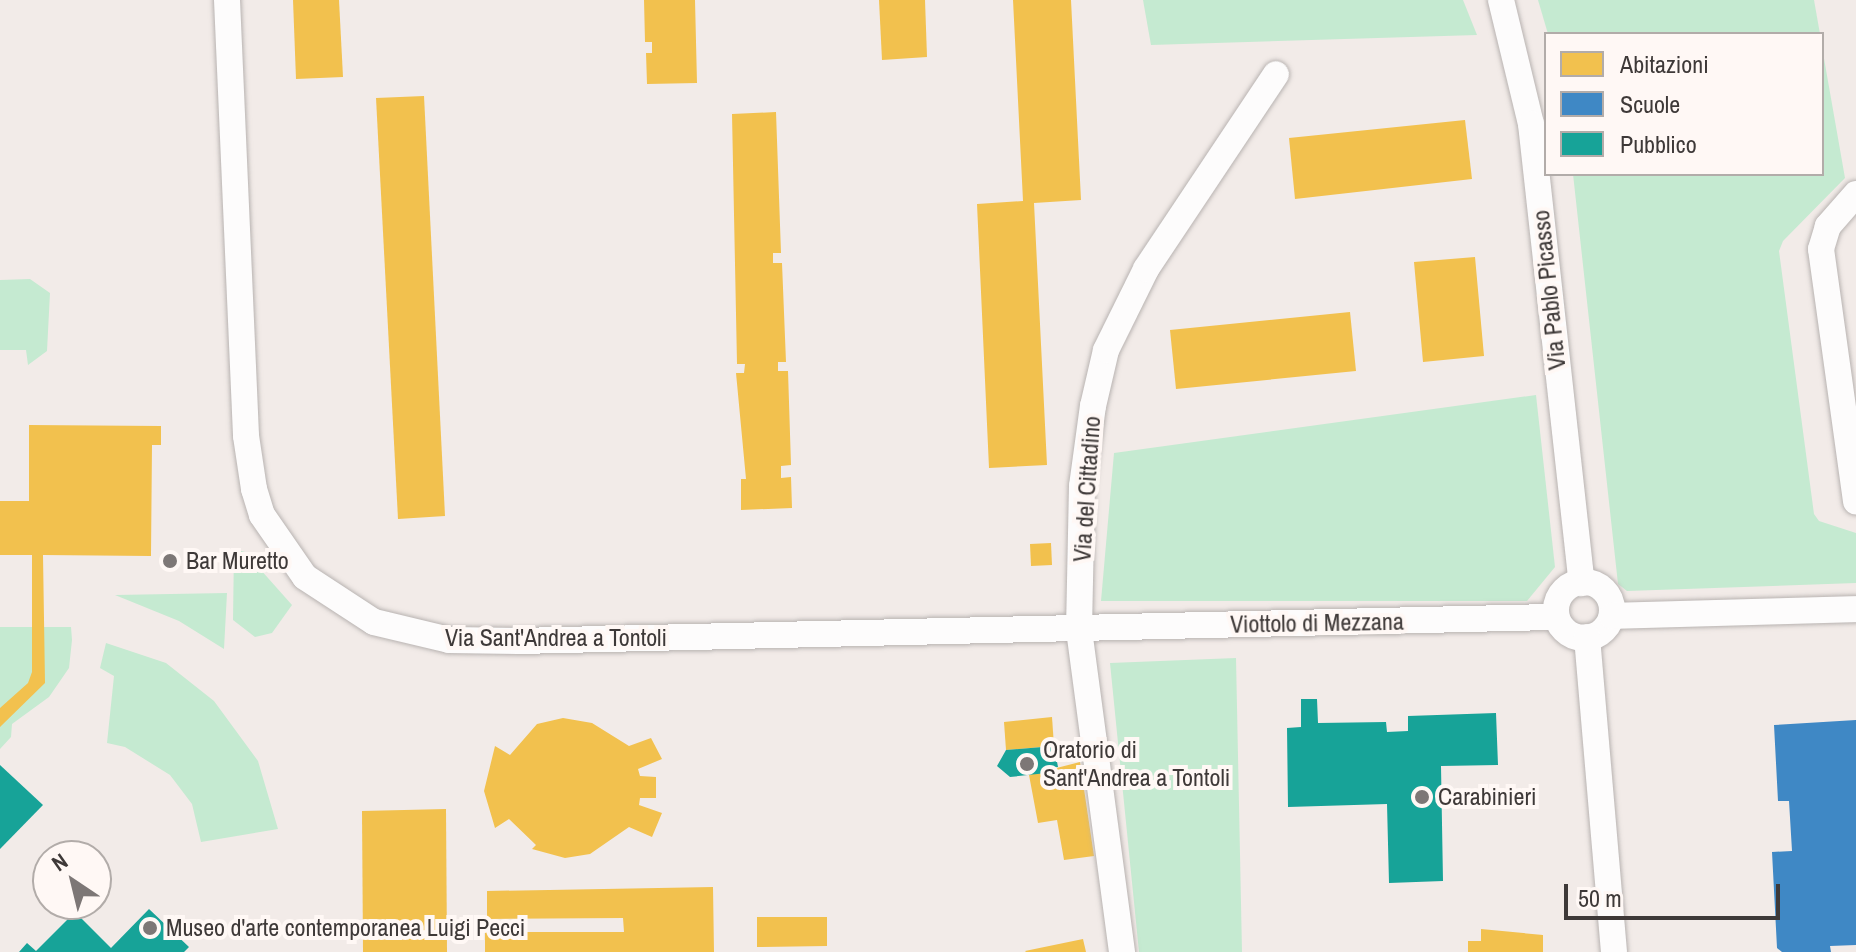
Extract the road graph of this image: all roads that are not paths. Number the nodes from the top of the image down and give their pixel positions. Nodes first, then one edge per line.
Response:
1 (227, 0) edge
2 (1501, 0) edge
3 (1276, 74) dead end
4 (1856, 194) edge
5 (1856, 502) edge
6 (1582, 583) junction
7 (1856, 609) edge
8 (1612, 616) junction
9 (1555, 617) junction
10 (1079, 629) junction
11 (1587, 637) junction
12 (1122, 952) edge
13 (1614, 952) edge

1 - 10 street, Via Sant'Andrea a Tontoli
2 - 6 street, Via Pablo Picasso
3 - 10 street, Via del Cittadino
4 - 5 street
6 - 8 street
6 - 9 street
7 - 8 street
8 - 11 street
9 - 10 street, Viottolo di Mezzana
9 - 11 street
10 - 12 street, Via del Cittadino
11 - 13 street

